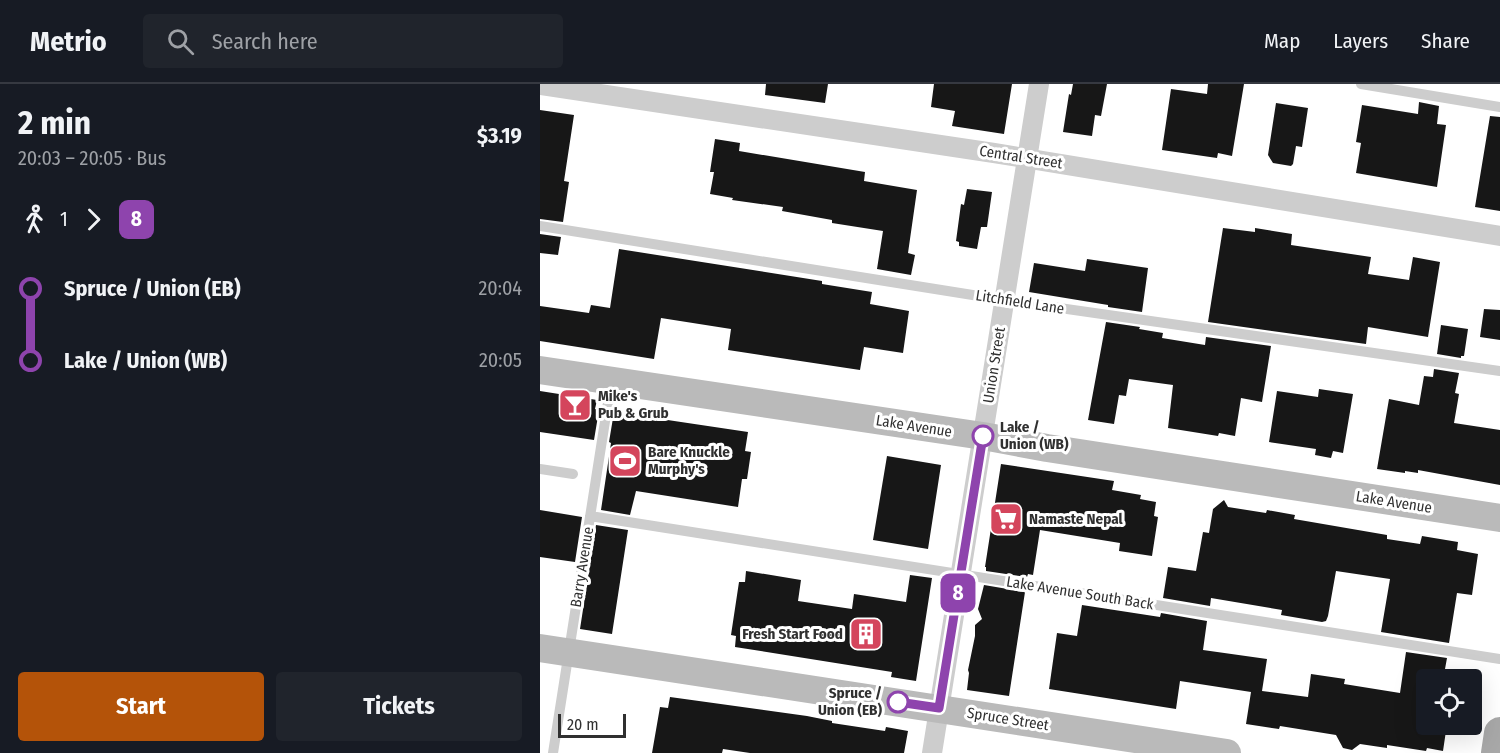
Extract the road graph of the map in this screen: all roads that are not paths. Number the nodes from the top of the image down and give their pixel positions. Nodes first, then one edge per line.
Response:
1 (1039, 84) edge
2 (1360, 84) edge
3 (540, 86) edge
4 (1500, 107) edge
5 (1027, 158) junction
6 (540, 226) edge
7 (1500, 236) edge
8 (1004, 300) junction
9 (540, 370) edge
10 (1500, 371) edge
11 (611, 381) junction
12 (983, 436) junction
13 (540, 470) edge
14 (573, 474) dead end
15 (590, 516) junction
16 (1500, 518) edge
17 (961, 575) junction
18 (540, 648) edge
19 (569, 652) junction
20 (1500, 659) edge
21 (939, 708) junction
22 (1500, 733) edge
23 (553, 753) edge
24 (932, 753) edge
25 (1227, 753) edge
26 (1497, 753) edge

1 - 5 street, Union Street
2 - 4 lane
3 - 5 street, Central Street
5 - 7 street, Central Street
5 - 8 street, Union Street
6 - 8 lane, Litchfield Lane
8 - 10 lane, Litchfield Lane
8 - 12 street, Union Street
9 - 11 street, Lake Avenue
11 - 12 street, Lake Avenue
11 - 15 lane, Barry Avenue
12 - 16 street, Lake Avenue
12 - 17 street, Union Street
13 - 14 lane
15 - 17 lane, Lake Avenue South Back
15 - 19 lane, Barry Avenue
17 - 20 lane, Lake Avenue South Back
17 - 21 street, Union Street
18 - 19 street, Spruce Street
19 - 21 street, Spruce Street
19 - 23 lane, Barry Avenue
21 - 24 street, Union Street
21 - 25 street, Spruce Street
22 - 26 main road

